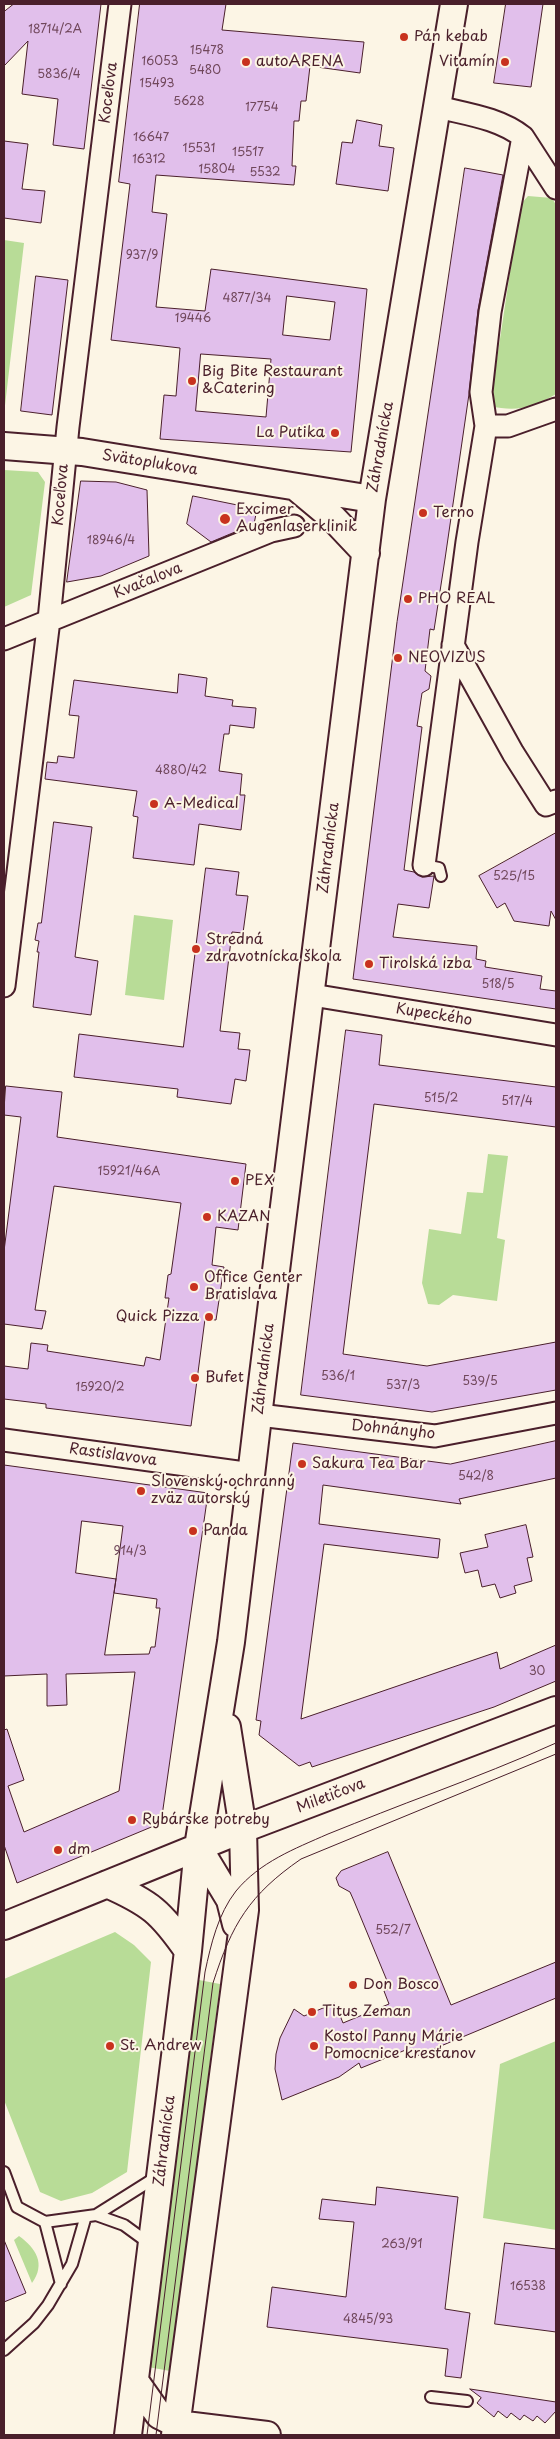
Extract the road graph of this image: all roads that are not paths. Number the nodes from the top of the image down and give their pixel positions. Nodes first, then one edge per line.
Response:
1 (120, 4) edge
2 (454, 4) edge
3 (438, 107) junction
4 (522, 137) junction
5 (556, 188) edge
6 (556, 410) edge
7 (486, 426) junction
8 (4, 446) edge
9 (65, 450) junction
10 (296, 488) junction
11 (372, 499) junction
12 (294, 526) dead end
13 (366, 553) junction
14 (49, 620) junction
15 (4, 639) edge
16 (453, 645) junction
17 (556, 801) edge
18 (432, 871) dead end
19 (4, 986) edge
20 (312, 995) junction
21 (556, 1035) edge
22 (556, 1413) edge
23 (259, 1414) junction
24 (4, 1440) edge
25 (252, 1474) junction
26 (224, 1696) junction
27 (556, 1710) edge
28 (242, 1829) junction
29 (198, 1847) junction
30 (108, 1884) junction
31 (4, 1924) edge
32 (239, 1942) junction
33 (188, 1951) junction
34 (4, 2172) edge
35 (161, 2174) junction
36 (96, 2215) junction
37 (85, 2218) junction
38 (45, 2222) junction
39 (152, 2246) junction
40 (60, 2284) junction
41 (4, 2350) edge
42 (135, 2381) junction
43 (431, 2397) dead end
44 (467, 2402) dead end
45 (170, 2431) edge
46 (128, 2435) edge
47 (267, 2435) edge

1 - 9 street, Koceľova
2 - 3 street, Záhradnícka
3 - 4 street
3 - 11 street, Záhradnícka
4 - 5 street
4 - 7 street
6 - 7 street
7 - 16 street
8 - 9 street, Svätoplukova
9 - 10 street, Svätoplukova
9 - 14 street, Koceľova
10 - 11 street, Svätoplukova
10 - 13 street, Svätoplukova
11 - 13 street, Záhradnícka
12 - 14 street, Kvačalova
13 - 20 street, Záhradnícka
14 - 15 street, Kvačalova
14 - 19 street, Koceľova
16 - 17 street
16 - 18 street
20 - 21 street, Kupeckého
20 - 23 street, Záhradnícka
22 - 23 street, Dohnányho
23 - 25 street, Záhradnícka
24 - 25 street, Rastislavova
25 - 26 street, Záhradnícka
26 - 28 street, Záhradnícka
26 - 29 street, Záhradnícka
27 - 28 street, Miletičova
28 - 29 street, Miletičova
28 - 32 street, Záhradnícka
29 - 30 street, Miletičova
29 - 32 street, Záhradnícka
29 - 33 street, Záhradnícka
30 - 31 street, Miletičova
30 - 33 street
32 - 45 street, Záhradnícka
33 - 35 street, Záhradnícka
34 - 38 lane
35 - 36 lane
35 - 39 street, Záhradnícka
36 - 37 lane
36 - 39 lane
37 - 38 lane
37 - 40 lane
38 - 40 lane
39 - 42 street, Záhradnícka
40 - 41 lane
42 - 45 street
42 - 46 street, Záhradnícka
43 - 44 lane
45 - 47 street

